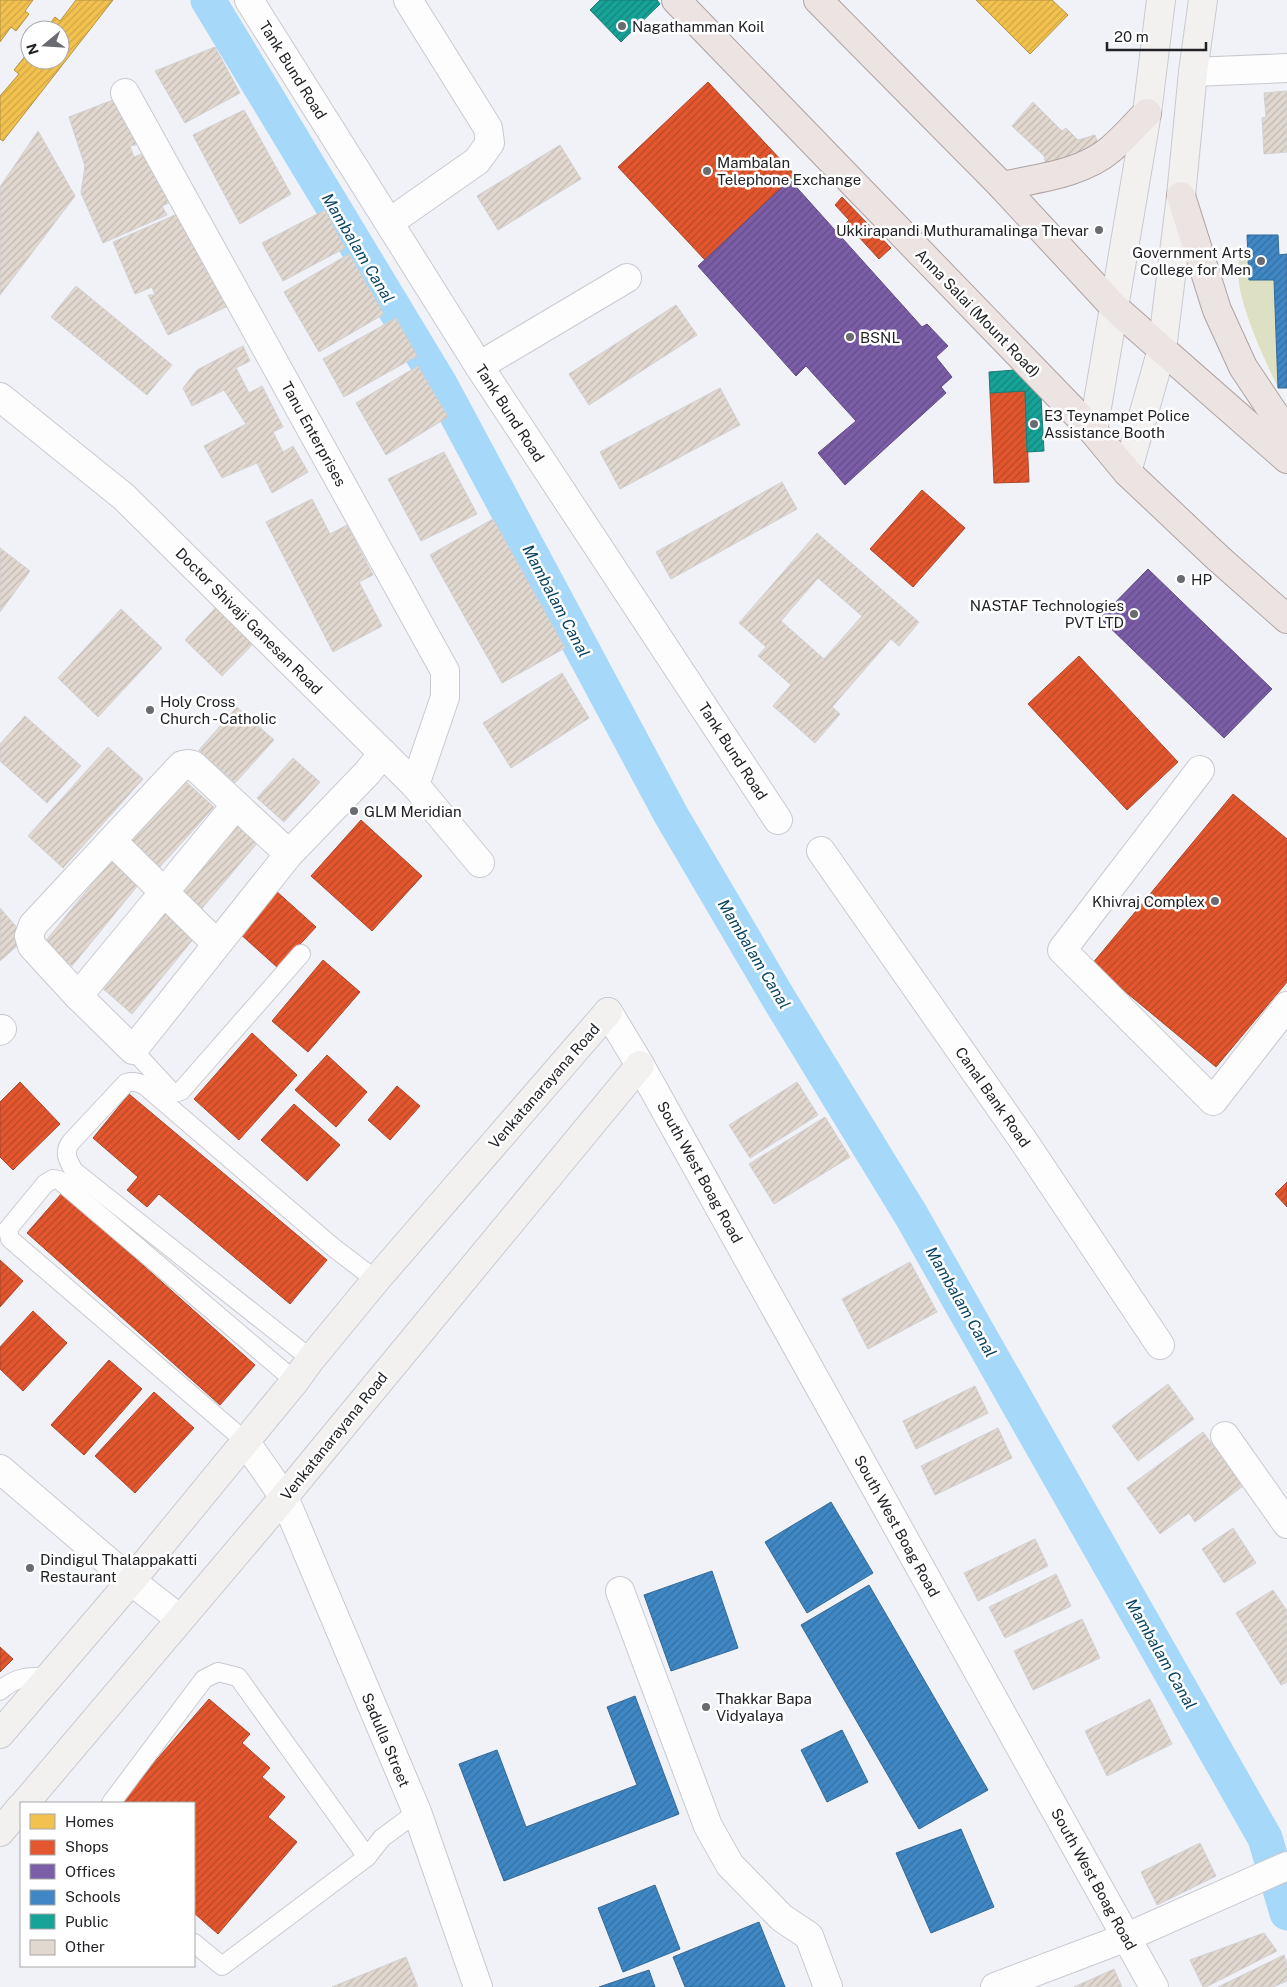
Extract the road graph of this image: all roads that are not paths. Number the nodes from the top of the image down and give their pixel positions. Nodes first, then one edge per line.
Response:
1 (249, 0) edge
2 (408, 0) edge
3 (676, 0) edge
4 (818, 0) edge
5 (1161, 0) edge
6 (1203, 0) edge
7 (1287, 68) edge
8 (1193, 72) junction
9 (125, 93) dead end
10 (1147, 113) junction
11 (1002, 186) junction
12 (1181, 196) junction
13 (390, 222) junction
14 (627, 278) dead end
15 (1115, 308) junction
16 (1162, 349) junction
17 (479, 366) junction
18 (0, 397) edge
19 (1093, 432) junction
20 (1287, 433) edge
21 (1287, 459) edge
22 (1127, 472) junction
23 (1287, 619) edge
24 (383, 753) junction
25 (1200, 770) dead end
26 (415, 785) junction
27 (236, 805) junction
28 (778, 820) dead end
29 (112, 841) junction
30 (821, 851) dead end
31 (289, 854) junction
32 (480, 863) dead end
33 (164, 892) junction
34 (217, 944) junction
35 (301, 954) dead end
36 (78, 996) junction
37 (1287, 1006) edge
38 (608, 1012) joint
39 (133, 1050) junction
40 (640, 1065) junction
41 (376, 1280) junction
42 (1160, 1345) dead end
43 (311, 1360) junction
44 (295, 1381) junction
45 (1225, 1436) dead end
46 (245, 1440) junction
47 (0, 1469) edge
48 (284, 1497) junction
49 (1287, 1524) edge
50 (131, 1581) junction
51 (620, 1591) dead end
52 (180, 1619) junction
53 (49, 1677) junction
54 (0, 1691) edge
55 (0, 1734) edge
56 (29, 1802) edge
57 (112, 1802) edge
58 (20, 1811) edge
59 (417, 1812) junction
60 (0, 1832) edge
61 (367, 1857) junction
62 (1287, 1866) edge
63 (1127, 1937) junction
64 (195, 1944) edge
65 (478, 1987) edge
66 (828, 1987) edge
67 (995, 1987) edge
68 (1154, 1987) edge

1 - 13 street, Tank Bund Road
2 - 13 street
3 - 19 main road, Anna Salai (Mount Road)
4 - 11 main road
5 - 10 main road
6 - 8 main road
7 - 8 street
8 - 12 main road
9 - 26 street, Tanu Enterprises
10 - 11 main road
10 - 15 main road
11 - 15 main road
12 - 16 main road
12 - 20 main road
13 - 17 street, Tank Bund Road
14 - 17 street
15 - 16 main road
15 - 19 main road
16 - 21 main road
16 - 22 main road
17 - 28 street, Tank Bund Road
18 - 24 street, Doctor Shivaji Ganesan Road
19 - 22 main road, Anna Salai (Mount Road)
22 - 23 main road, Anna Salai (Mount Road)
24 - 26 street, Doctor Shivaji Ganesan Road
24 - 31 street
25 - 37 street
26 - 32 street, Doctor Shivaji Ganesan Road
27 - 29 street
27 - 31 street
27 - 33 street
29 - 33 street
29 - 36 street
30 - 42 street, Canal Bank Road
31 - 34 street
33 - 34 street
33 - 36 street
34 - 39 street
35 - 39 lane
36 - 39 street
38 - 40 street, South West Boag Road
38 - 41 main road, Venkatanarayana Road
40 - 48 main road, Venkatanarayana Road
40 - 63 street, South West Boag Road
41 - 43 main road, Venkatanarayana Road
41 - 43 lane
43 - 44 main road, Venkatanarayana Road
44 - 46 main road, Venkatanarayana Road
44 - 46 lane
45 - 49 street
46 - 48 street, Sadulla Street
46 - 50 main road, Venkatanarayana Road
47 - 50 street
48 - 52 main road, Venkatanarayana Road
48 - 59 street, Sadulla Street
50 - 52 street
50 - 53 main road, Venkatanarayana Road
51 - 66 street
52 - 56 main road, Venkatanarayana Road
53 - 54 lane
53 - 55 main road, Venkatanarayana Road
57 - 61 lane
58 - 60 main road, Venkatanarayana Road
59 - 61 lane
59 - 65 street, Sadulla Street
61 - 64 lane
62 - 63 street
63 - 67 street
63 - 68 street, South West Boag Road

